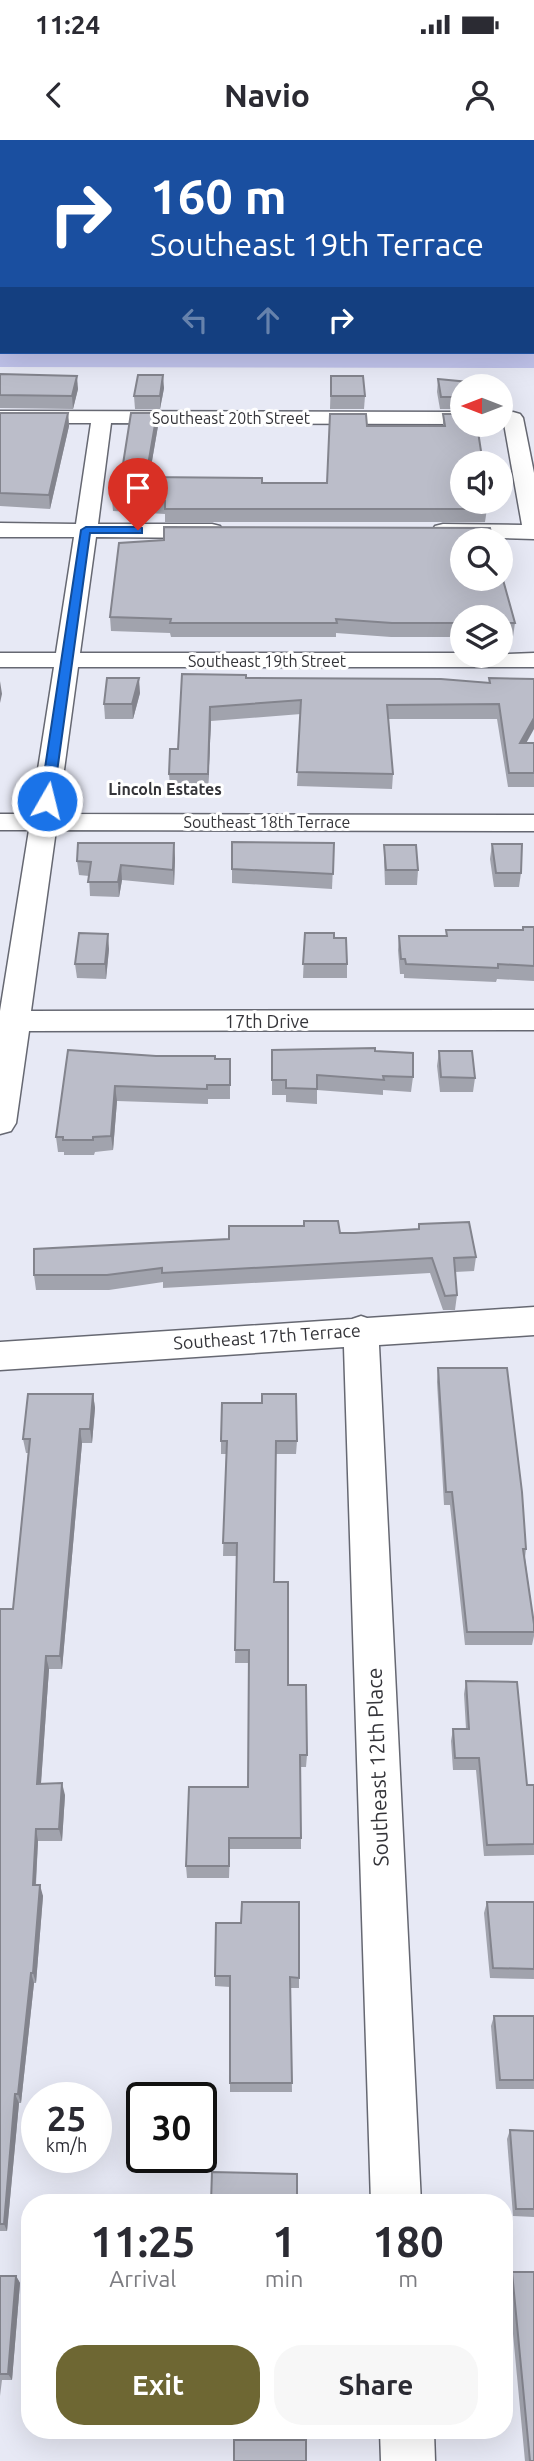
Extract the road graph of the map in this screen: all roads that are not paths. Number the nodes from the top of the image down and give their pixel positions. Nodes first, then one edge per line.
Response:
1 (0, 417) edge
2 (102, 418) junction
3 (450, 418) edge
4 (516, 418) edge
5 (0, 530) edge
6 (86, 530) junction
7 (534, 530) edge
8 (235, 531) edge
9 (425, 531) edge
10 (0, 660) edge
11 (67, 660) junction
12 (534, 660) edge
13 (0, 822) edge
14 (43, 822) junction
15 (534, 823) edge
16 (534, 1020) edge
17 (7, 1021) edge
18 (0, 1123) edge
19 (534, 1321) edge
20 (361, 1331) junction
21 (0, 1356) edge
22 (397, 2194) edge
23 (407, 2439) edge
24 (408, 2461) edge

1 - 2 street, Southeast 20th Street
2 - 3 street, Southeast 20th Street
2 - 6 street
4 - 7 street
5 - 6 street
6 - 8 street
6 - 11 street
7 - 9 street
10 - 11 street, Southeast 19th Street
11 - 12 street, Southeast 19th Street
11 - 14 street
13 - 14 street, Southeast 18th Terrace
14 - 15 street, Southeast 18th Terrace
14 - 17 street
16 - 17 street, 17th Drive
17 - 18 street
19 - 20 street, Southeast 17th Terrace
20 - 21 street, Southeast 17th Terrace
20 - 22 street, Southeast 12th Place
23 - 24 street

